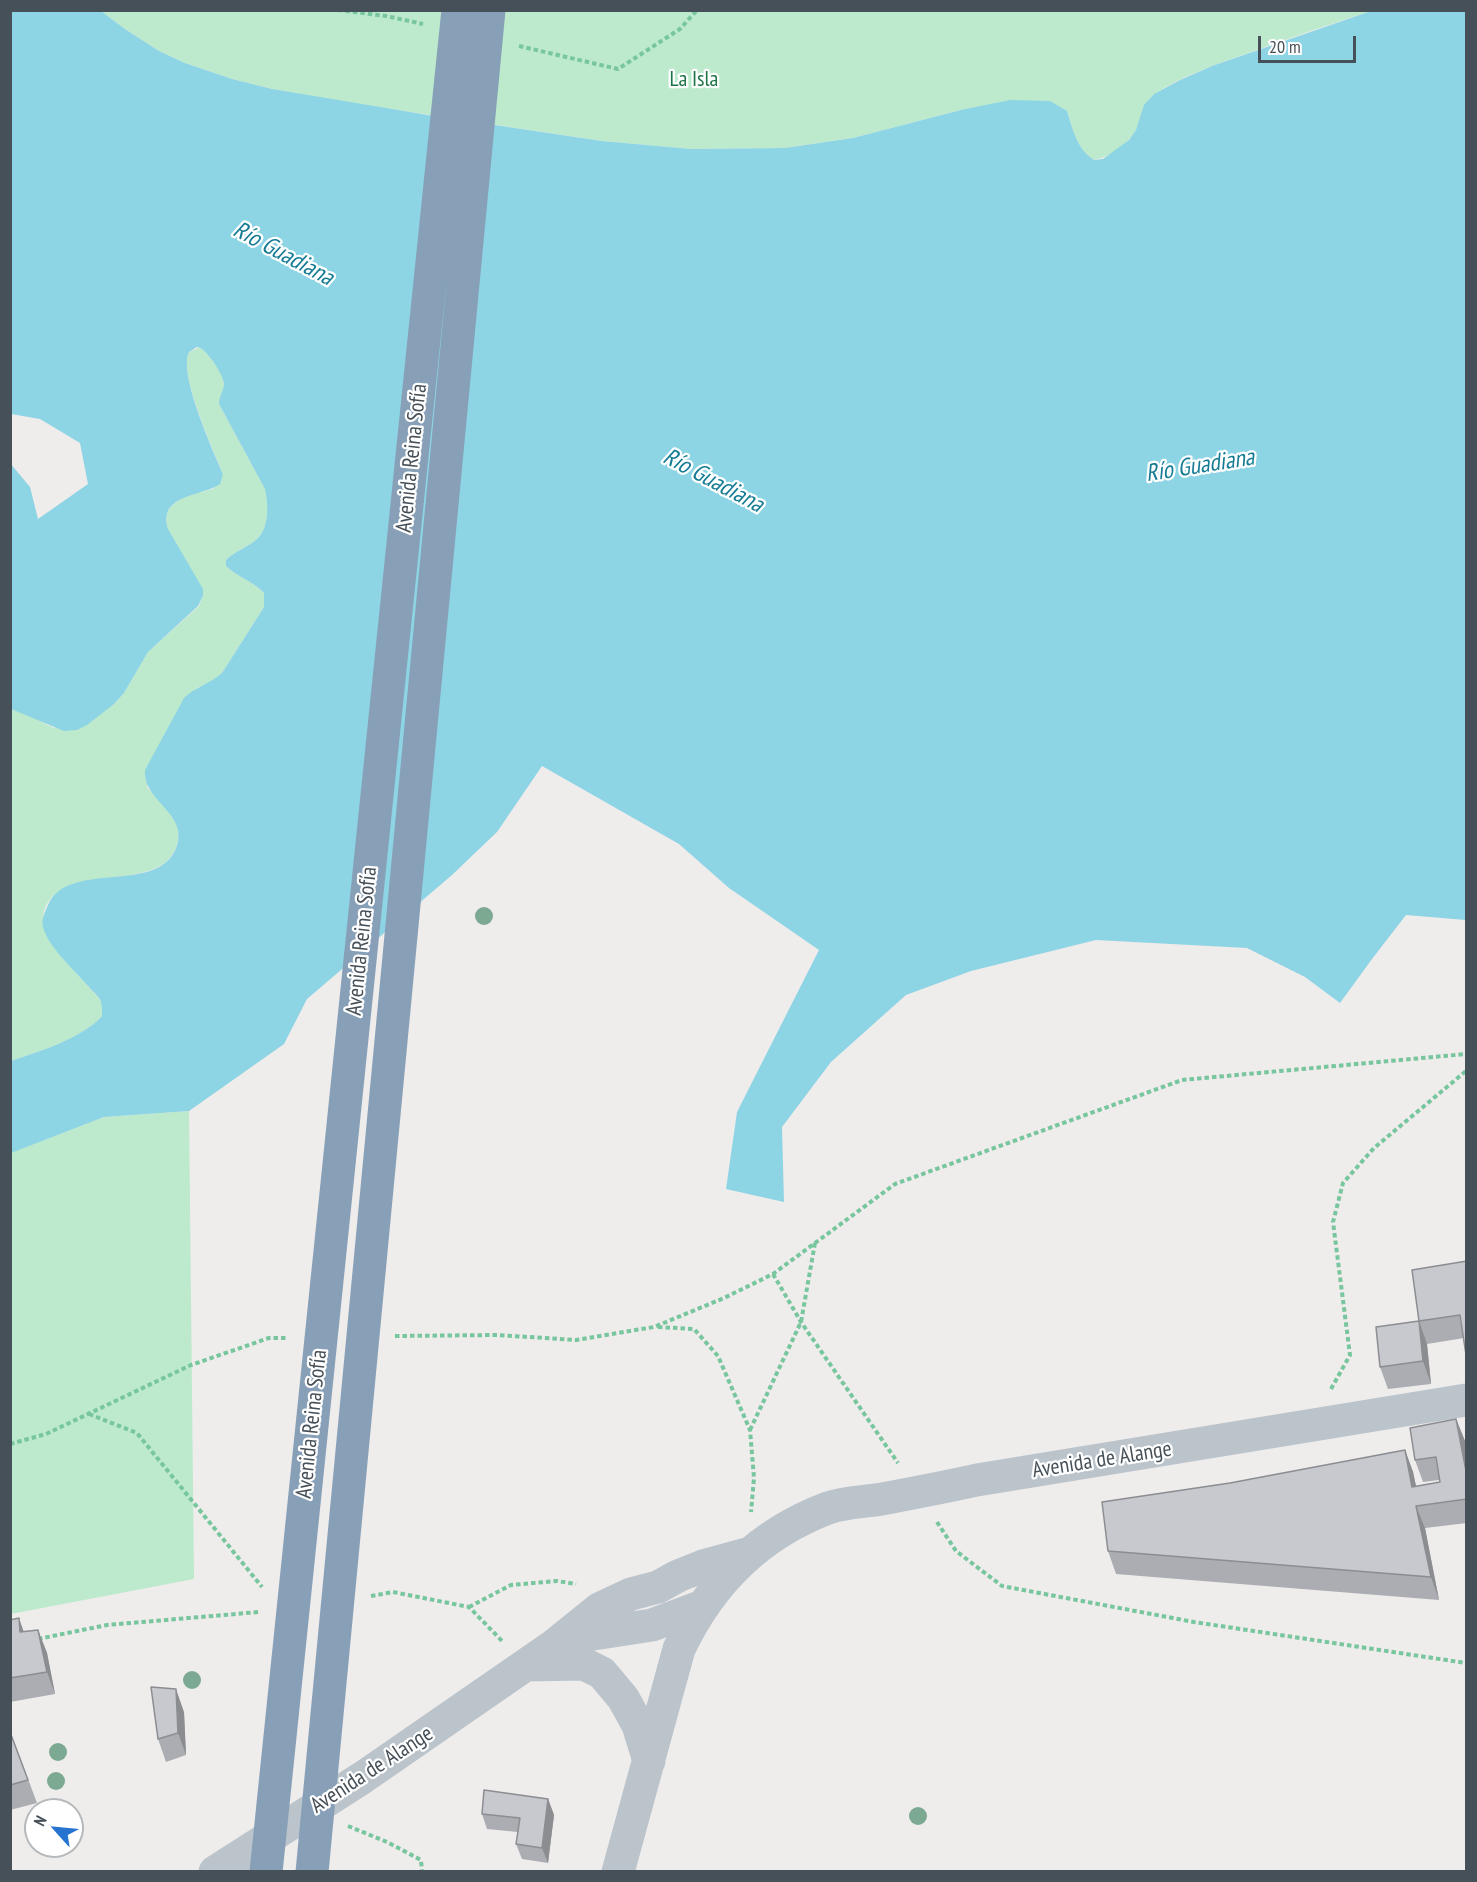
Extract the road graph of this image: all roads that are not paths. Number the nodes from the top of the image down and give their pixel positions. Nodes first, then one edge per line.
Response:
1 (489, 10) edge
2 (445, 18) edge
3 (1467, 1400) edge
4 (748, 1553) junction
5 (631, 1594) junction
6 (690, 1618) junction
7 (553, 1646) junction
8 (526, 1665) junction
9 (649, 1761) junction
10 (215, 1872) edge
11 (266, 1872) edge
12 (312, 1872) edge
13 (618, 1872) edge

1 - 12 highway, Avenida Reina Sofía
2 - 11 highway, Avenida Reina Sofía
3 - 4 street, Avenida de Alange
4 - 5 street, Avenida de Alange
4 - 6 street, Avenida de Alange
5 - 6 street
5 - 7 street, Avenida de Alange
6 - 7 street, Avenida de Alange
6 - 9 street
7 - 8 street, Avenida de Alange
8 - 9 street
8 - 10 street, Avenida de Alange
9 - 13 street

